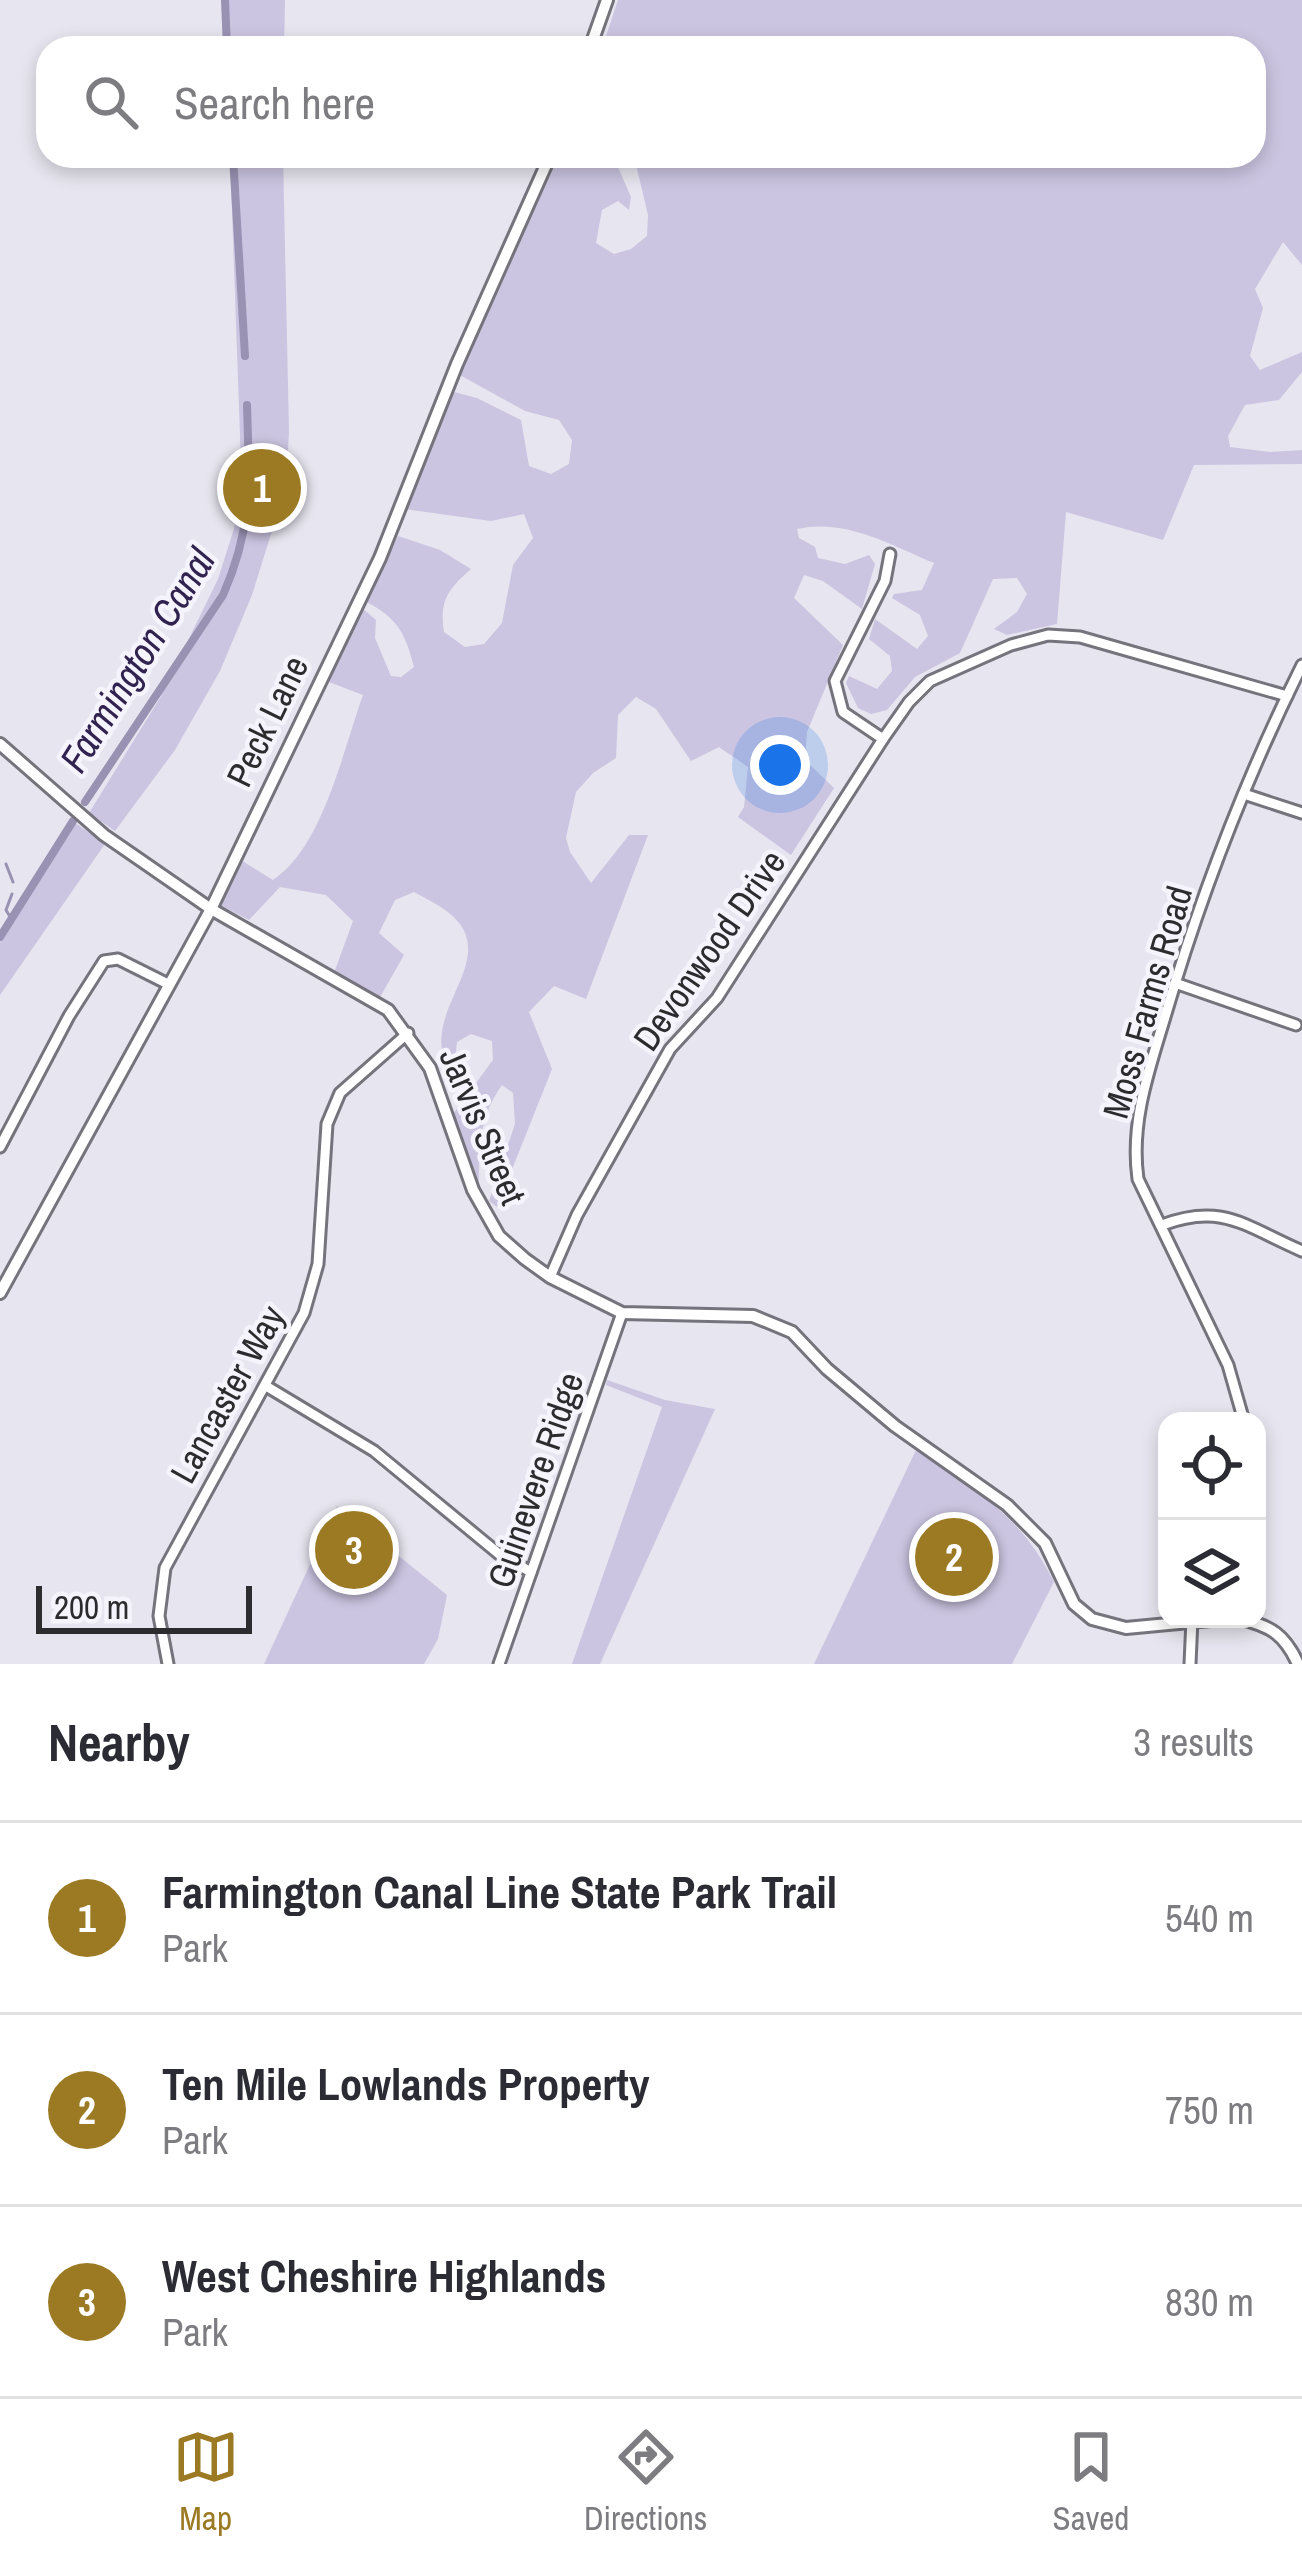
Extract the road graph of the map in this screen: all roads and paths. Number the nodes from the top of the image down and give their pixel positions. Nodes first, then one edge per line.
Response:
1 (607, 0) edge
2 (594, 36) edge
3 (545, 168) edge
4 (890, 554) dead end
5 (1302, 665) edge
6 (1287, 696) junction
7 (883, 739) junction
8 (0, 744) edge
9 (1244, 794) junction
10 (1302, 813) edge
11 (211, 909) junction
12 (1175, 983) junction
13 (168, 985) junction
14 (1296, 1025) dead end
15 (408, 1033) junction
16 (0, 1147) edge
17 (1162, 1225) junction
18 (1302, 1252) edge
19 (550, 1277) junction
20 (0, 1293) edge
21 (622, 1313) junction
22 (266, 1385) junction
23 (1241, 1412) edge
24 (531, 1572) junction
25 (1158, 1625) edge
26 (1266, 1625) edge
27 (1192, 1628) edge
28 (168, 1664) edge
29 (499, 1664) edge
30 (1190, 1664) edge
31 (1298, 1664) edge

1 - 2 street
3 - 11 street, Peck Lane
4 - 7 street
5 - 6 street, Moss Farms Road
6 - 7 street, Devonwood Drive
6 - 9 street, Moss Farms Road
7 - 19 street, Devonwood Drive
8 - 11 street, Jarvis Street
9 - 10 street
9 - 12 street, Moss Farms Road
11 - 13 street, Peck Lane
11 - 15 street, Jarvis Street
12 - 14 street
12 - 17 street, Moss Farms Road
13 - 16 street
13 - 20 street, Peck Lane
15 - 19 street, Jarvis Street
15 - 22 street, Lancaster Way
17 - 18 street
17 - 23 street, Moss Farms Road
19 - 21 street, Jarvis Street
21 - 24 street, Guinevere Ridge
21 - 25 street, Jarvis Street
22 - 24 street
22 - 28 street, Lancaster Way
24 - 29 street, Guinevere Ridge
26 - 31 street
27 - 30 street

